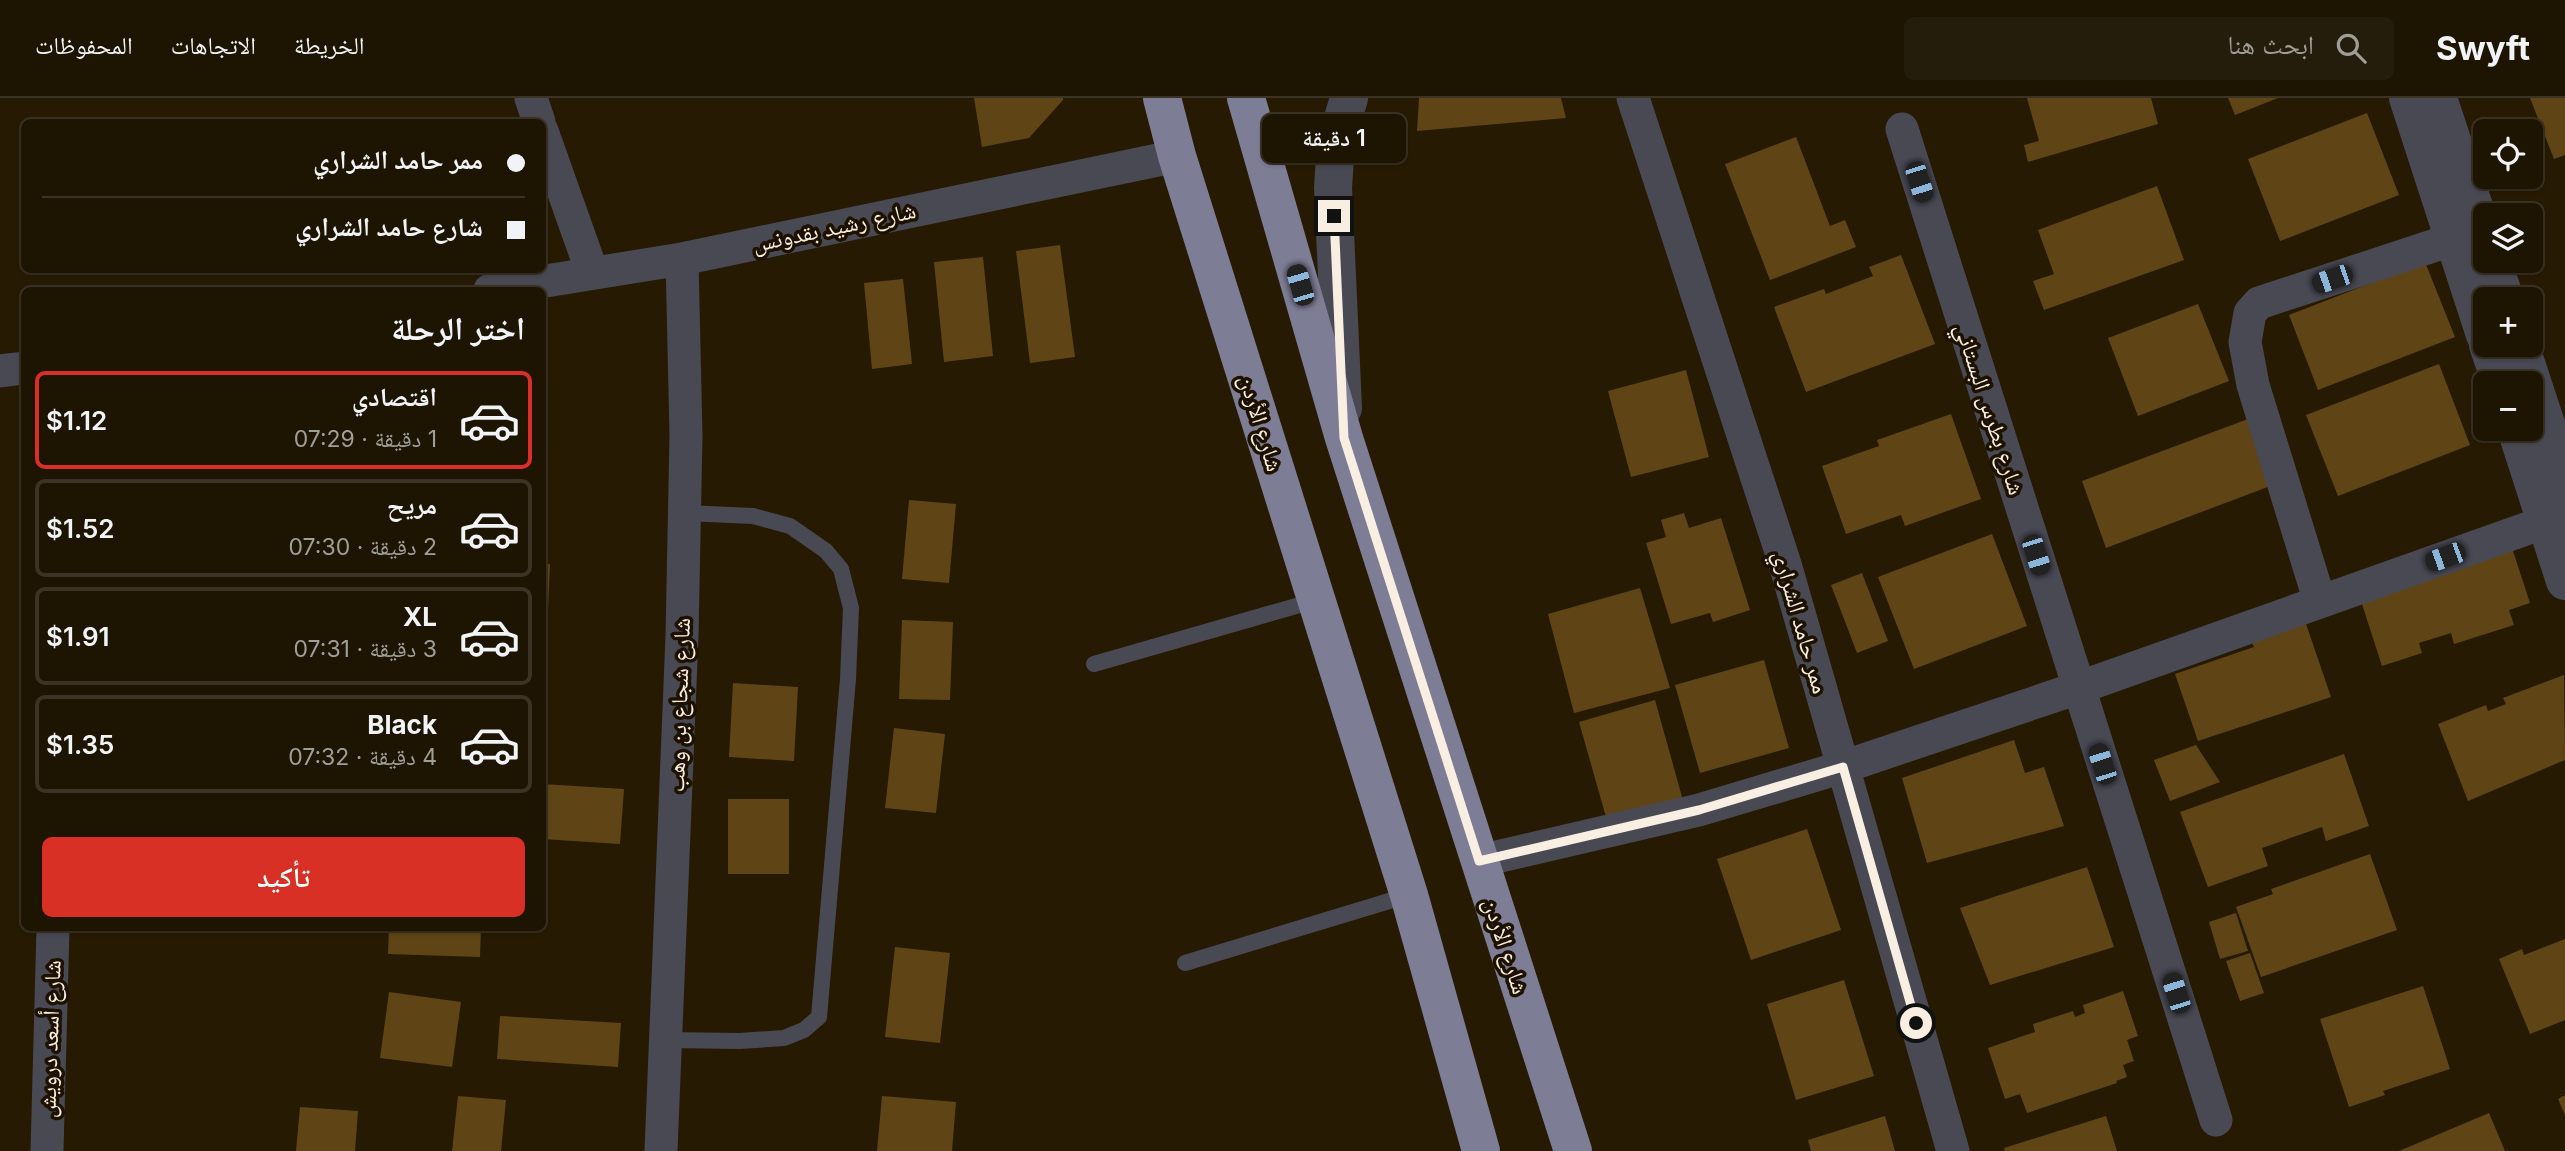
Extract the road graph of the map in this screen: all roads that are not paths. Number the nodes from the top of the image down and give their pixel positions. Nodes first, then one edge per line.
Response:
1 (531, 98) edge
2 (1162, 98) edge
3 (1246, 98) edge
4 (1349, 98) edge
5 (1633, 98) edge
6 (2408, 98) edge
7 (2438, 98) edge
8 (539, 119) edge
9 (1902, 129) dead end
10 (546, 142) edge
11 (1177, 156) junction
12 (2473, 225) edge
13 (2473, 233) edge
14 (2473, 244) edge
15 (682, 259) junction
16 (593, 272) junction
17 (507, 287) edge
18 (2523, 357) edge
19 (21, 368) edge
20 (0, 371) edge
21 (1344, 438) junction
22 (2521, 441) edge
23 (2565, 482) edge
24 (685, 513) junction
25 (2555, 518) edge
26 (2565, 581) edge
27 (1317, 600) junction
28 (2320, 602) junction
29 (1094, 664) dead end
30 (2078, 688) junction
31 (1843, 767) junction
32 (1479, 861) junction
33 (1409, 895) junction
34 (53, 931) edge
35 (1185, 963) dead end
36 (665, 1040) junction
37 (2216, 1120) dead end
38 (47, 1151) edge
39 (662, 1151) edge
40 (1481, 1151) edge
41 (1573, 1151) edge
42 (1953, 1151) edge

1 - 8 street
2 - 11 highway, شارع الأردن
3 - 21 highway, شارع الأردن
4 - 21 street
5 - 31 street, ممر حامد الشراري
6 - 13 street
7 - 12 street
9 - 30 street, شارع بطرس البستاني
10 - 16 street
11 - 15 street, شارع رشيد بقدونس
11 - 27 highway, شارع الأردن
14 - 28 street
15 - 16 street, شارع رشيد بقدونس
15 - 24 street, شارع شجاع بن وهب
16 - 17 street, شارع رشيد بقدونس
18 - 23 street
19 - 20 street
21 - 32 highway, شارع الأردن
22 - 25 street
24 - 36 street, شارع شجاع بن وهب
24 - 36 lane
25 - 26 street
25 - 28 street
27 - 29 lane
27 - 33 highway, شارع الأردن
28 - 30 street
30 - 31 street
30 - 37 street, شارع بطرس البستاني
31 - 32 street
31 - 42 street, ممر حامد الشراري
32 - 41 highway, شارع الأردن
33 - 35 lane
33 - 40 highway, شارع الأردن
34 - 38 street, شارع أسعد درويش
36 - 39 street, شارع شجاع بن وهب

